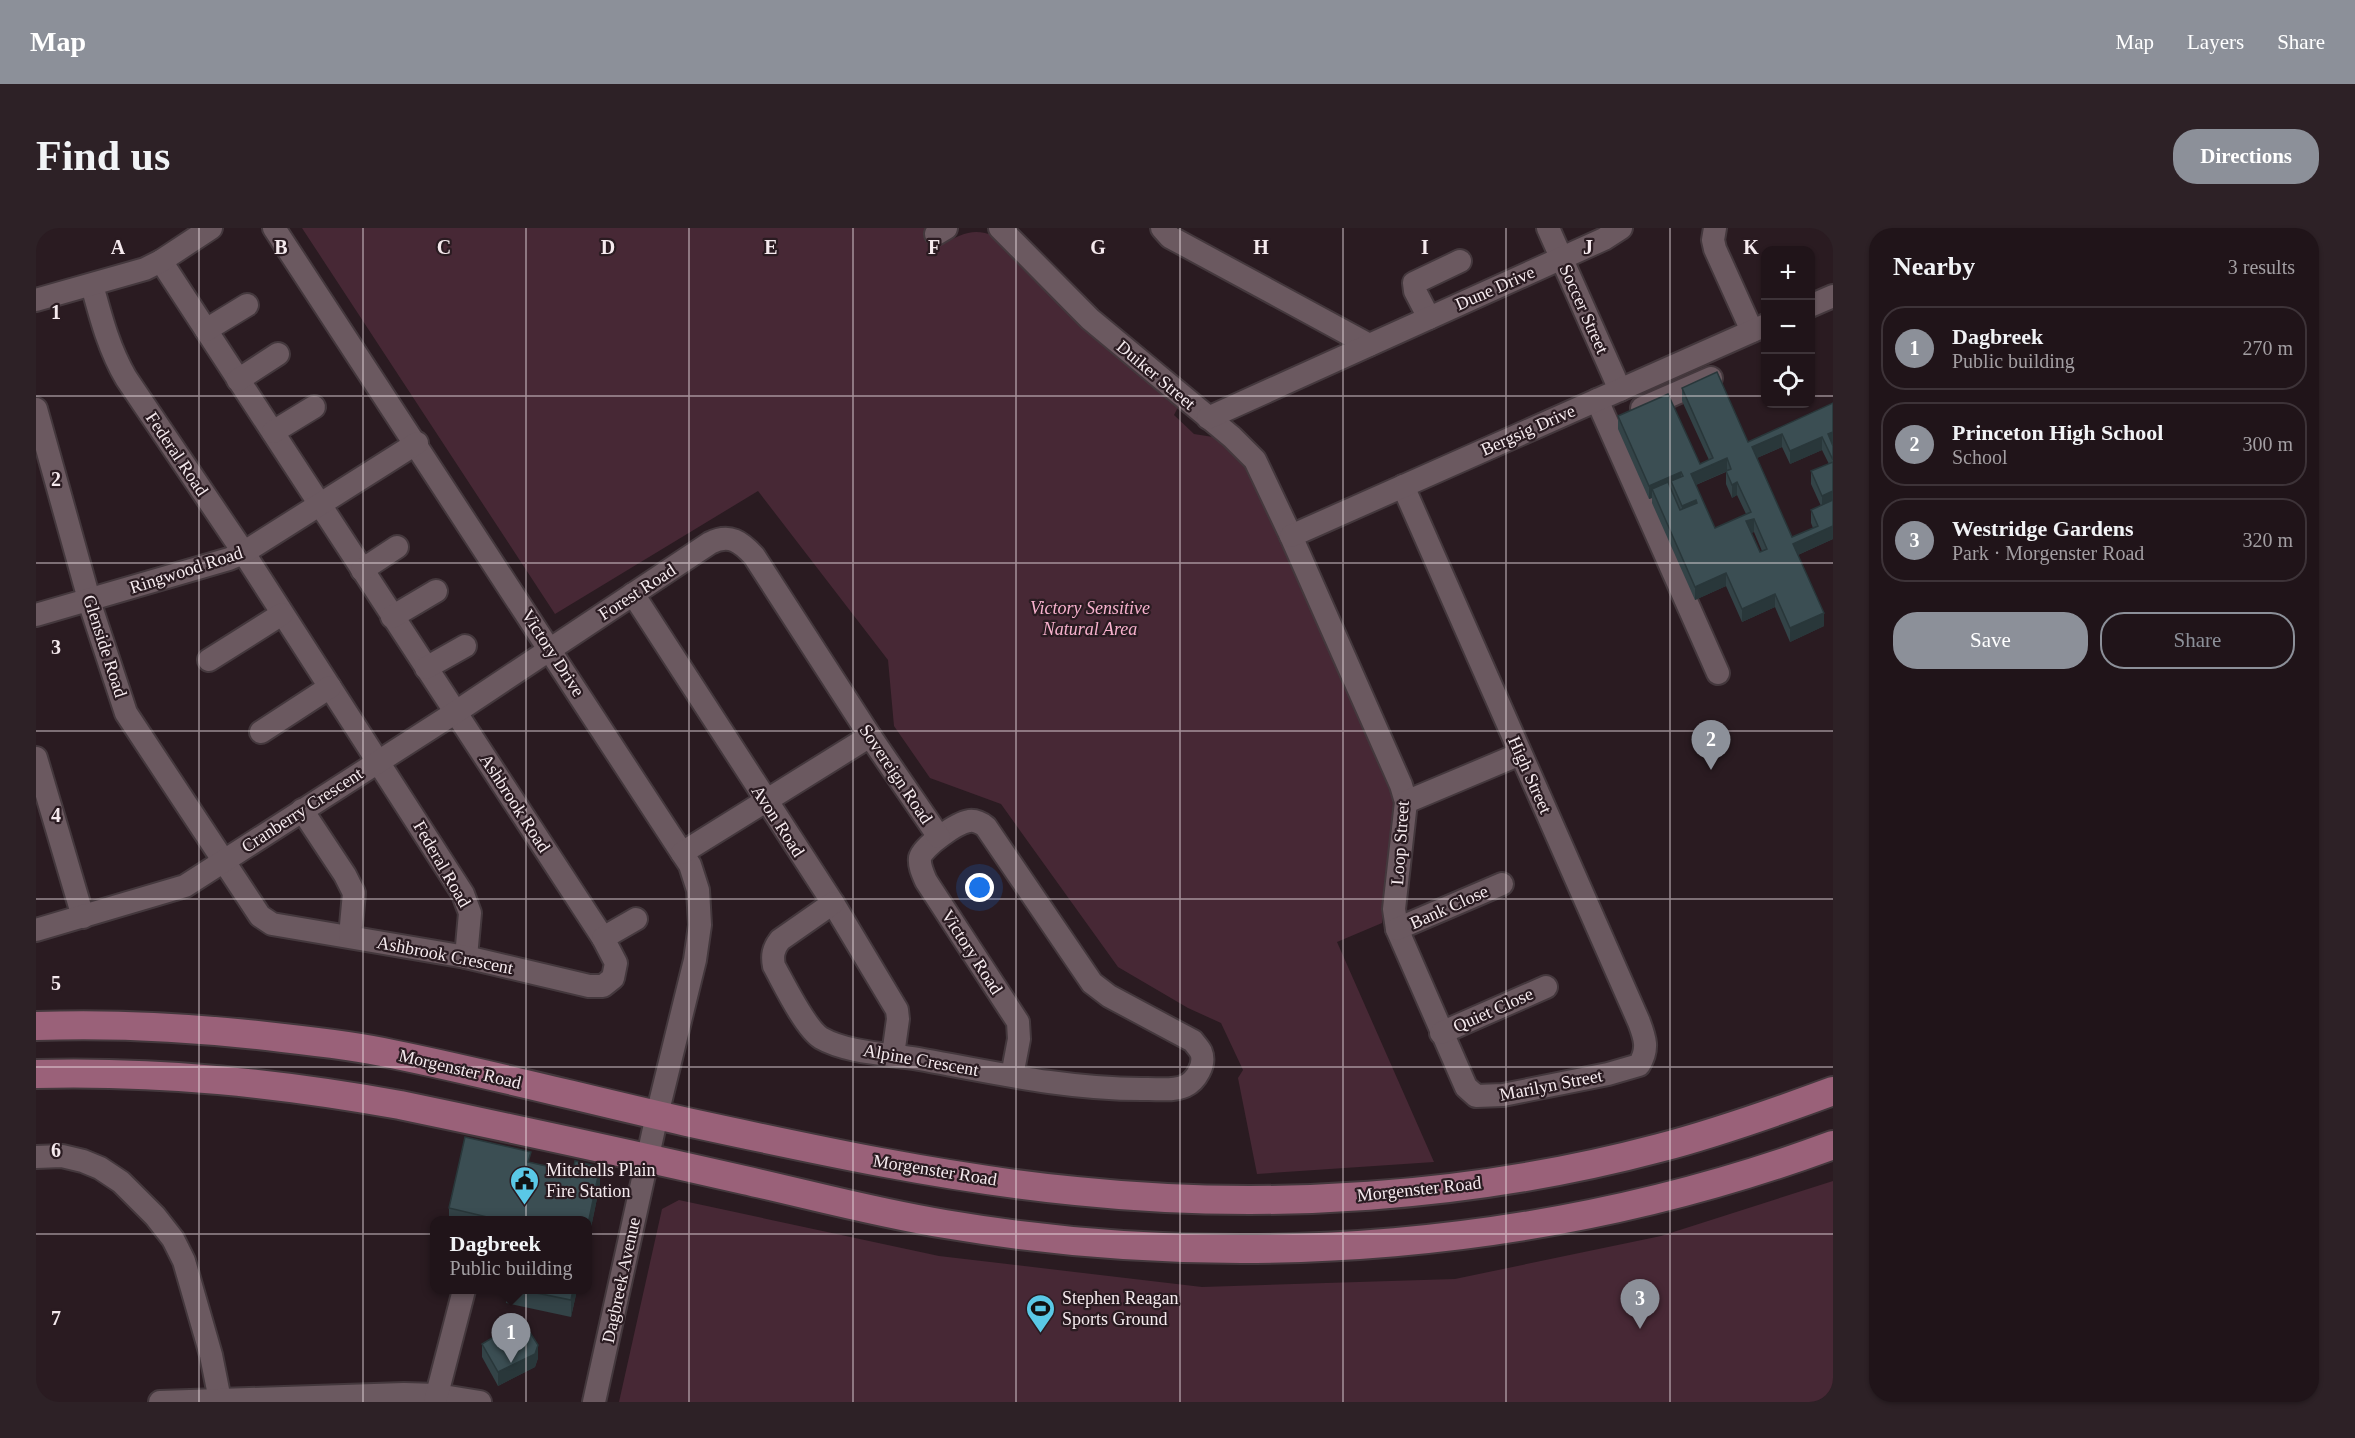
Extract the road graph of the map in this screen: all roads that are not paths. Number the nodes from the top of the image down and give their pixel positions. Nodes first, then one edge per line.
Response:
1 (211, 228) edge
2 (274, 228) edge
3 (1000, 228) edge
4 (1162, 228) edge
5 (1548, 228) edge
6 (1621, 228) edge
7 (1715, 228) edge
8 (1561, 258) junction
9 (161, 261) junction
10 (1460, 261) dead end
11 (92, 285) junction
12 (1833, 296) edge
13 (36, 300) edge
14 (1815, 304) edge
15 (248, 305) dead end
16 (1429, 318) junction
17 (1759, 328) edge
18 (206, 330) junction
19 (1369, 345) junction
20 (278, 354) dead end
21 (1712, 377) edge
22 (238, 380) junction
23 (1620, 390) junction
24 (1597, 400) junction
25 (314, 407) dead end
26 (36, 409) edge
27 (1208, 418) junction
28 (1608, 423) junction
29 (273, 432) junction
30 (417, 443) junction
31 (1402, 486) junction
32 (320, 505) junction
33 (1291, 536) junction
34 (726, 538) joint
35 (397, 547) dead end
36 (243, 553) junction
37 (362, 570) junction
38 (436, 591) dead end
39 (633, 594) junction
40 (89, 600) junction
41 (282, 614) junction
42 (36, 615) edge
43 (392, 617) junction
44 (465, 646) dead end
45 (549, 649) junction
46 (209, 660) dead end
47 (426, 668) junction
48 (1718, 673) dead end
49 (330, 687) junction
50 (456, 712) junction
51 (261, 732) dead end
52 (870, 736) junction
53 (1520, 754) junction
54 (36, 758) edge
55 (379, 761) junction
56 (1406, 802) junction
57 (766, 803) junction
58 (302, 810) junction
59 (44, 817) edge
60 (939, 837) junction
61 (682, 853) junction
62 (225, 860) junction
63 (1502, 884) dead end
64 (833, 903) junction
65 (83, 917) junction
66 (636, 919) dead end
67 (1397, 929) junction
68 (36, 930) edge
69 (350, 936) junction
70 (603, 938) junction
71 (466, 957) junction
72 (1546, 987) dead end
73 (36, 1026) edge
74 (1441, 1033) junction
75 (893, 1055) junction
76 (1639, 1065) joint
77 (36, 1074) edge
78 (1197, 1075) joint
79 (1012, 1076) junction
80 (1466, 1087) joint
81 (1833, 1091) edge
82 (657, 1115) junction
83 (1833, 1145) edge
84 (36, 1157) edge
85 (647, 1158) junction
86 (463, 1294) edge
87 (436, 1399) edge
88 (220, 1400) junction
89 (194, 1401) edge
90 (160, 1402) edge
91 (480, 1402) edge
92 (594, 1402) edge

1 - 9 street
2 - 30 street, Victory Drive
3 - 27 street, Duiker Street
4 - 19 street
5 - 8 street, Soccer Street
6 - 8 street, Dune Drive
7 - 17 street
8 - 16 street, Dune Drive
8 - 23 street, Soccer Street
9 - 11 street
9 - 18 street, Ashbrook Road
10 - 16 street
11 - 13 street
11 - 36 street, Federal Road
12 - 14 street
15 - 18 street
16 - 19 street, Dune Drive
17 - 23 street, Bergsig Drive
18 - 22 street, Ashbrook Road
19 - 27 street, Dune Drive
20 - 22 street
21 - 28 street
22 - 29 street, Ashbrook Road
23 - 24 street, Bergsig Drive
24 - 28 street
24 - 31 street, Bergsig Drive
25 - 29 street
26 - 40 street, Glenside Road
27 - 33 street, Duiker Street
28 - 48 street
29 - 32 street, Ashbrook Road
30 - 32 street, Ringwood Road
30 - 45 street, Victory Drive
31 - 33 street, Bergsig Drive
31 - 53 street, High Street
32 - 36 street, Ringwood Road
32 - 37 street, Ashbrook Road
33 - 56 street, Loop Street
34 - 39 street, Forest Road
34 - 52 street, Sovereign Road
35 - 37 street
36 - 40 street, Ringwood Road
36 - 41 street, Federal Road
37 - 43 street, Ashbrook Road
38 - 43 street
39 - 45 street, Forest Road
39 - 57 street, Avon Road
40 - 42 street, Ringwood Road
40 - 62 street, Glenside Road
41 - 46 street
41 - 49 street, Federal Road
43 - 47 street, Ashbrook Road
44 - 47 street
45 - 50 street, Cranberry Crescent
45 - 61 street, Victory Drive
47 - 50 street, Ashbrook Road
49 - 51 street
49 - 55 street, Federal Road
50 - 55 street, Cranberry Crescent
50 - 70 street, Ashbrook Road
52 - 57 street
52 - 60 street, Sovereign Road
53 - 56 street
53 - 76 street, High Street
54 - 59 street
55 - 58 street, Cranberry Crescent
55 - 71 street, Federal Road
56 - 67 street, Loop Street
57 - 61 street
57 - 64 street, Avon Road
58 - 62 street, Cranberry Crescent
58 - 69 street
59 - 65 street
60 - 78 street, Sovereign Road
60 - 79 street, Victory Road
61 - 82 street, Victory Drive
62 - 65 street, Cranberry Crescent
62 - 69 street, Ashbrook Crescent
63 - 67 street, Bank Close
64 - 75 street, Avon Road
64 - 75 street, Alpine Crescent
65 - 68 street, Cranberry Crescent
66 - 70 street
67 - 74 street, Loop Street
69 - 71 street, Ashbrook Crescent
70 - 71 street, Ashbrook Crescent
72 - 74 street, Quiet Close
73 - 82 main road, Morgenster Road
74 - 80 street, Loop Street
75 - 79 street, Alpine Crescent
76 - 80 street, Marilyn Street
77 - 85 main road
78 - 79 street, Alpine Crescent
81 - 82 main road, Morgenster Road
82 - 85 street, Dagbreek Avenue
83 - 85 main road
84 - 88 street
85 - 92 street, Dagbreek Avenue
86 - 87 street
87 - 88 street
87 - 91 street
88 - 89 street
89 - 90 street

